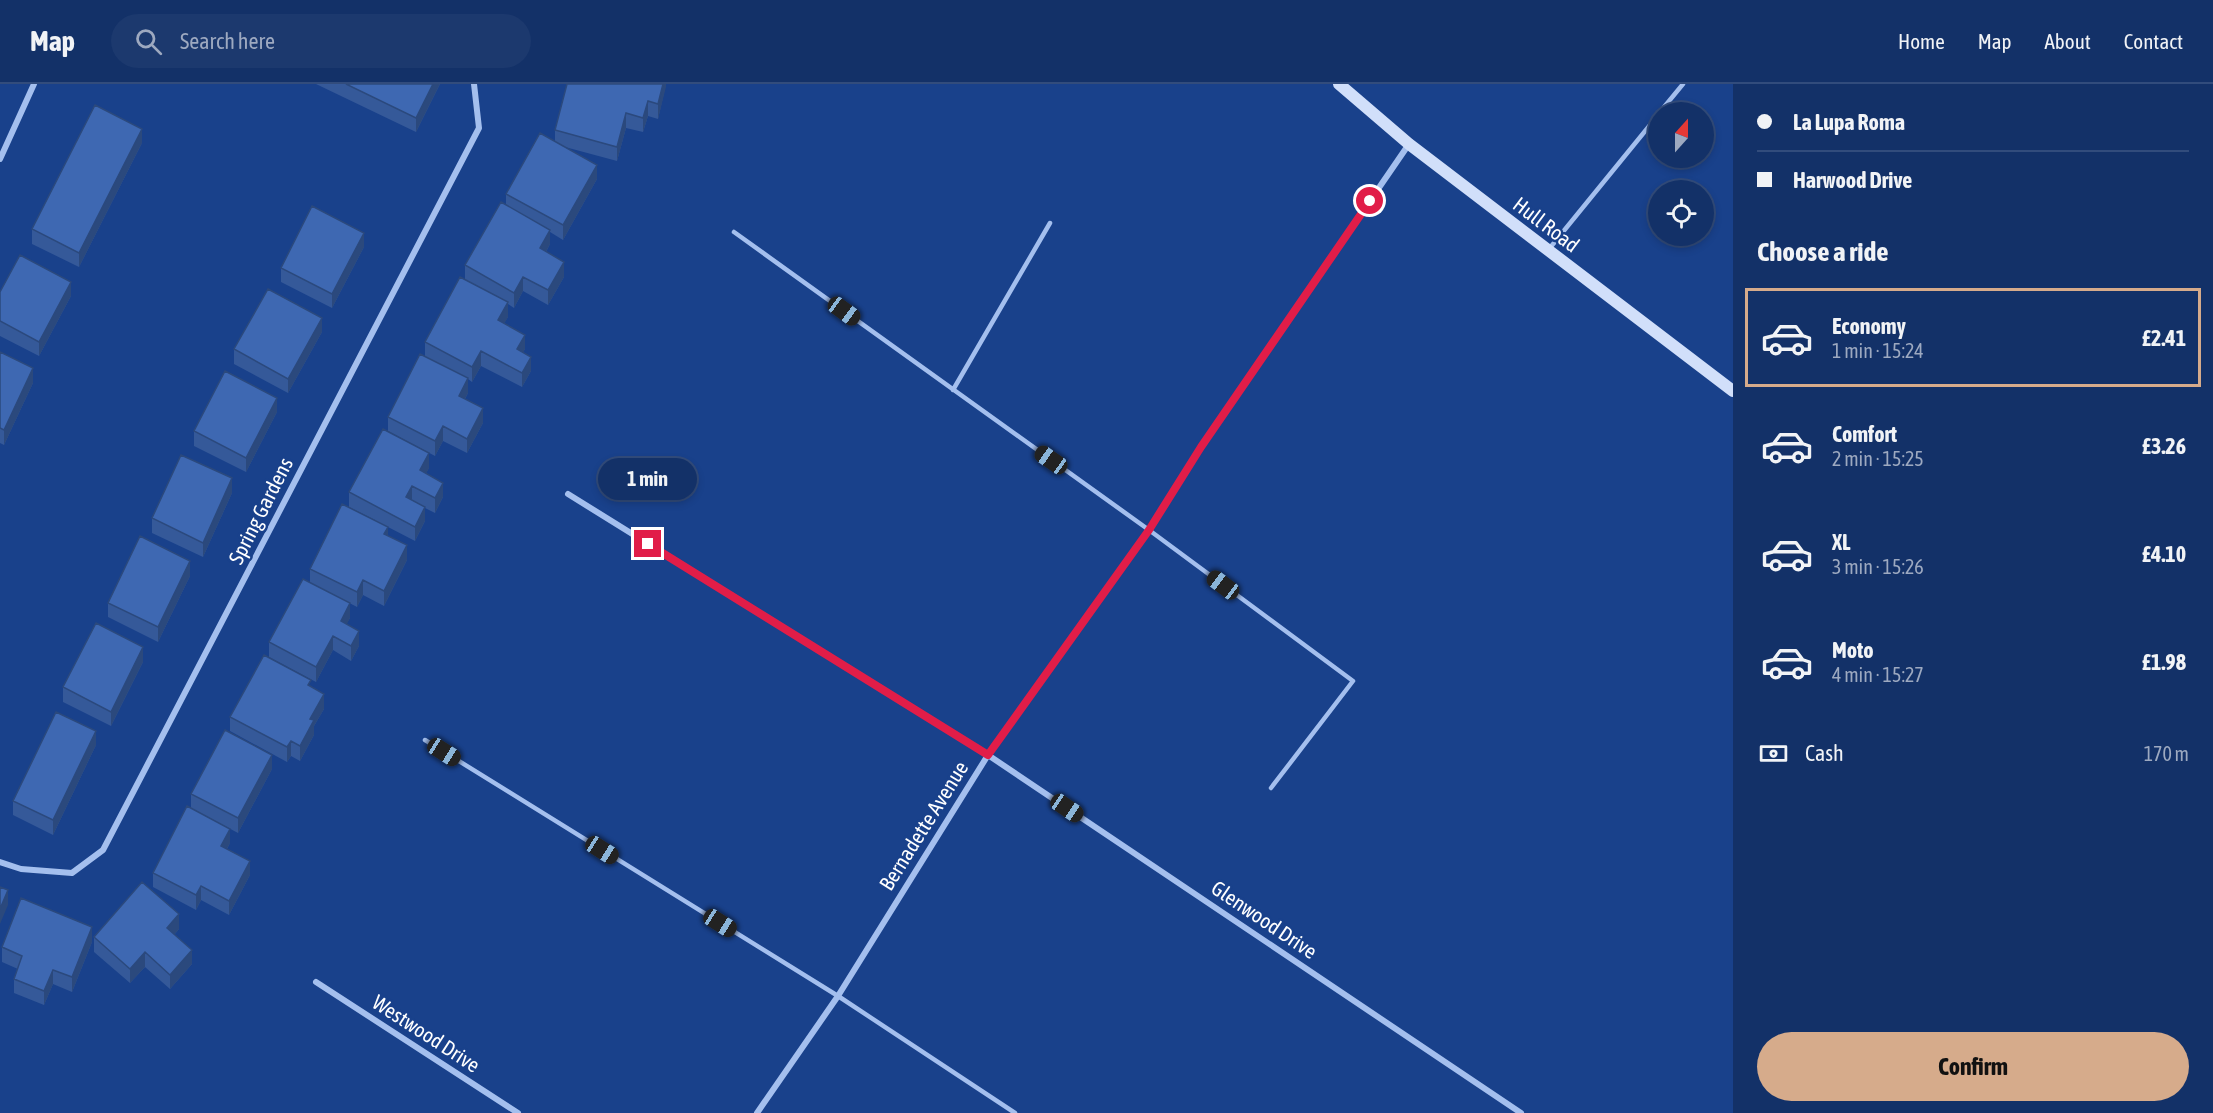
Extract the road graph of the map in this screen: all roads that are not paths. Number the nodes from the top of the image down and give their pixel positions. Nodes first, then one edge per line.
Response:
1 (34, 84) edge
2 (474, 84) edge
3 (1339, 84) edge
4 (1683, 84) edge
5 (1668, 102) edge
6 (1648, 127) edge
7 (1409, 144) junction
8 (0, 159) edge
9 (1050, 223) dead end
10 (734, 232) dead end
11 (1547, 251) junction
12 (953, 390) junction
13 (1733, 391) edge
14 (568, 494) dead end
15 (1149, 530) junction
16 (425, 740) dead end
17 (988, 755) junction
18 (1271, 788) dead end
19 (0, 862) edge
20 (316, 982) dead end
21 (838, 996) junction
22 (518, 1113) edge
23 (757, 1113) edge
24 (1015, 1113) edge
25 (1521, 1113) edge

1 - 8 street
2 - 19 street, Spring Gardens
3 - 7 main road, Hull Road
4 - 5 lane
6 - 11 lane
7 - 11 main road, Hull Road
7 - 15 street, Bernadette Avenue
9 - 12 lane
10 - 12 lane
11 - 13 main road, Hull Road
12 - 15 lane
14 - 17 street, Glenwood Drive
15 - 17 street, Bernadette Avenue
15 - 18 lane
16 - 21 lane
17 - 21 street, Bernadette Avenue
17 - 25 street, Glenwood Drive
20 - 22 street, Westwood Drive
21 - 23 street, Bernadette Avenue
21 - 24 lane

